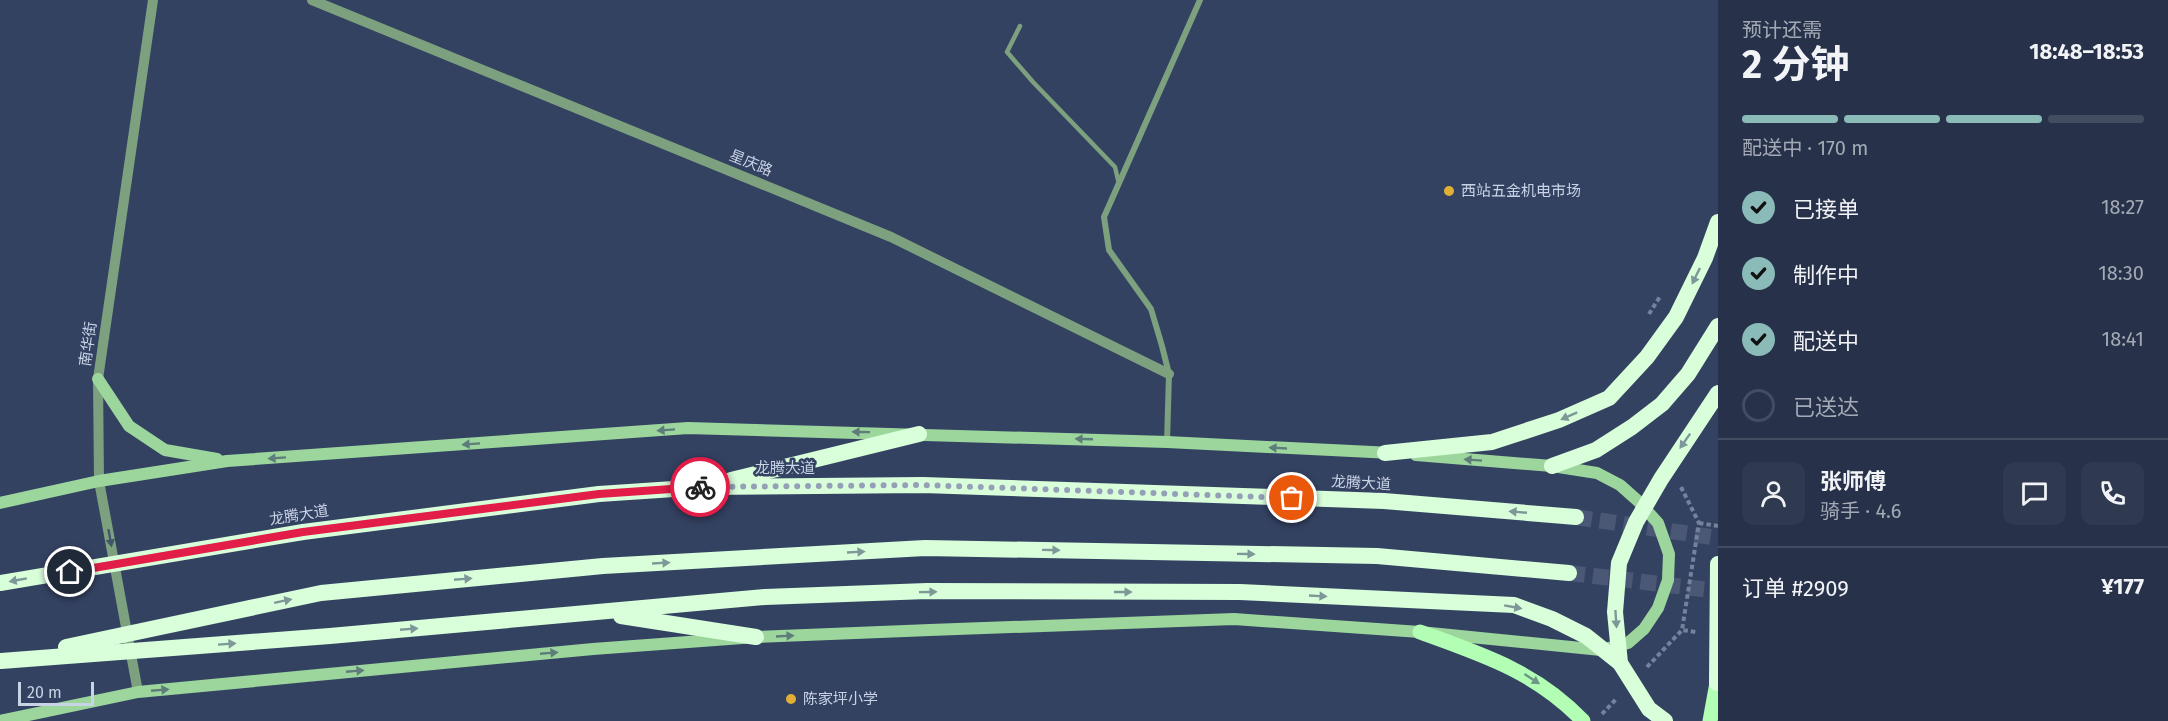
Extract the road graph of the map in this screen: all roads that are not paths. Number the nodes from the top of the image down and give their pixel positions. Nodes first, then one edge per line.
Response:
1 (153, 0) edge
2 (312, 0) edge
3 (1200, 0) edge
4 (1020, 26) dead end
5 (1119, 184) junction
6 (1718, 222) edge
7 (1718, 327) edge
8 (1169, 374) junction
9 (98, 379) junction
10 (1718, 393) edge
11 (919, 434) junction
12 (1167, 442) junction
13 (1385, 453) junction
14 (227, 461) junction
15 (1552, 466) junction
16 (99, 481) junction
17 (704, 487) junction
18 (0, 503) edge
19 (1576, 517) tunnel mouth
20 (1718, 564) edge
21 (1569, 573) tunnel mouth
22 (0, 584) edge
23 (599, 612) junction
24 (1420, 632) junction
25 (756, 637) junction
26 (0, 661) edge
27 (1620, 663) junction
28 (1717, 680) edge
29 (138, 692) junction
30 (0, 721) edge
31 (1583, 721) edge
32 (1665, 721) edge
33 (1710, 721) edge

1 - 9 street, 南华街
2 - 8 street, 星庆路
3 - 5 street
4 - 5 lane
5 - 8 street
6 -> 13 highway
7 - 15 highway
8 - 12 street
9 - 14 main road
9 - 16 street, 南华街
10 -> 27 highway
12 -> 11 main road
11 -> 14 main road
11 - 17 highway
13 -> 12 main road
15 -> 13 main road
14 - 16 main road
15 - 24 main road
16 - 18 main road
16 -> 29 street, 南华街
19 -> 17 highway, 龙腾大道
17 -> 22 highway, 龙腾大道
20 - 28 highway
26 -> 21 highway
23 - 25 highway
26 -> 23 highway
23 -> 27 highway
25 -> 24 main road
24 -> 31 main road
29 -> 25 main road
27 - 32 highway
28 - 33 main road
29 - 30 main road

